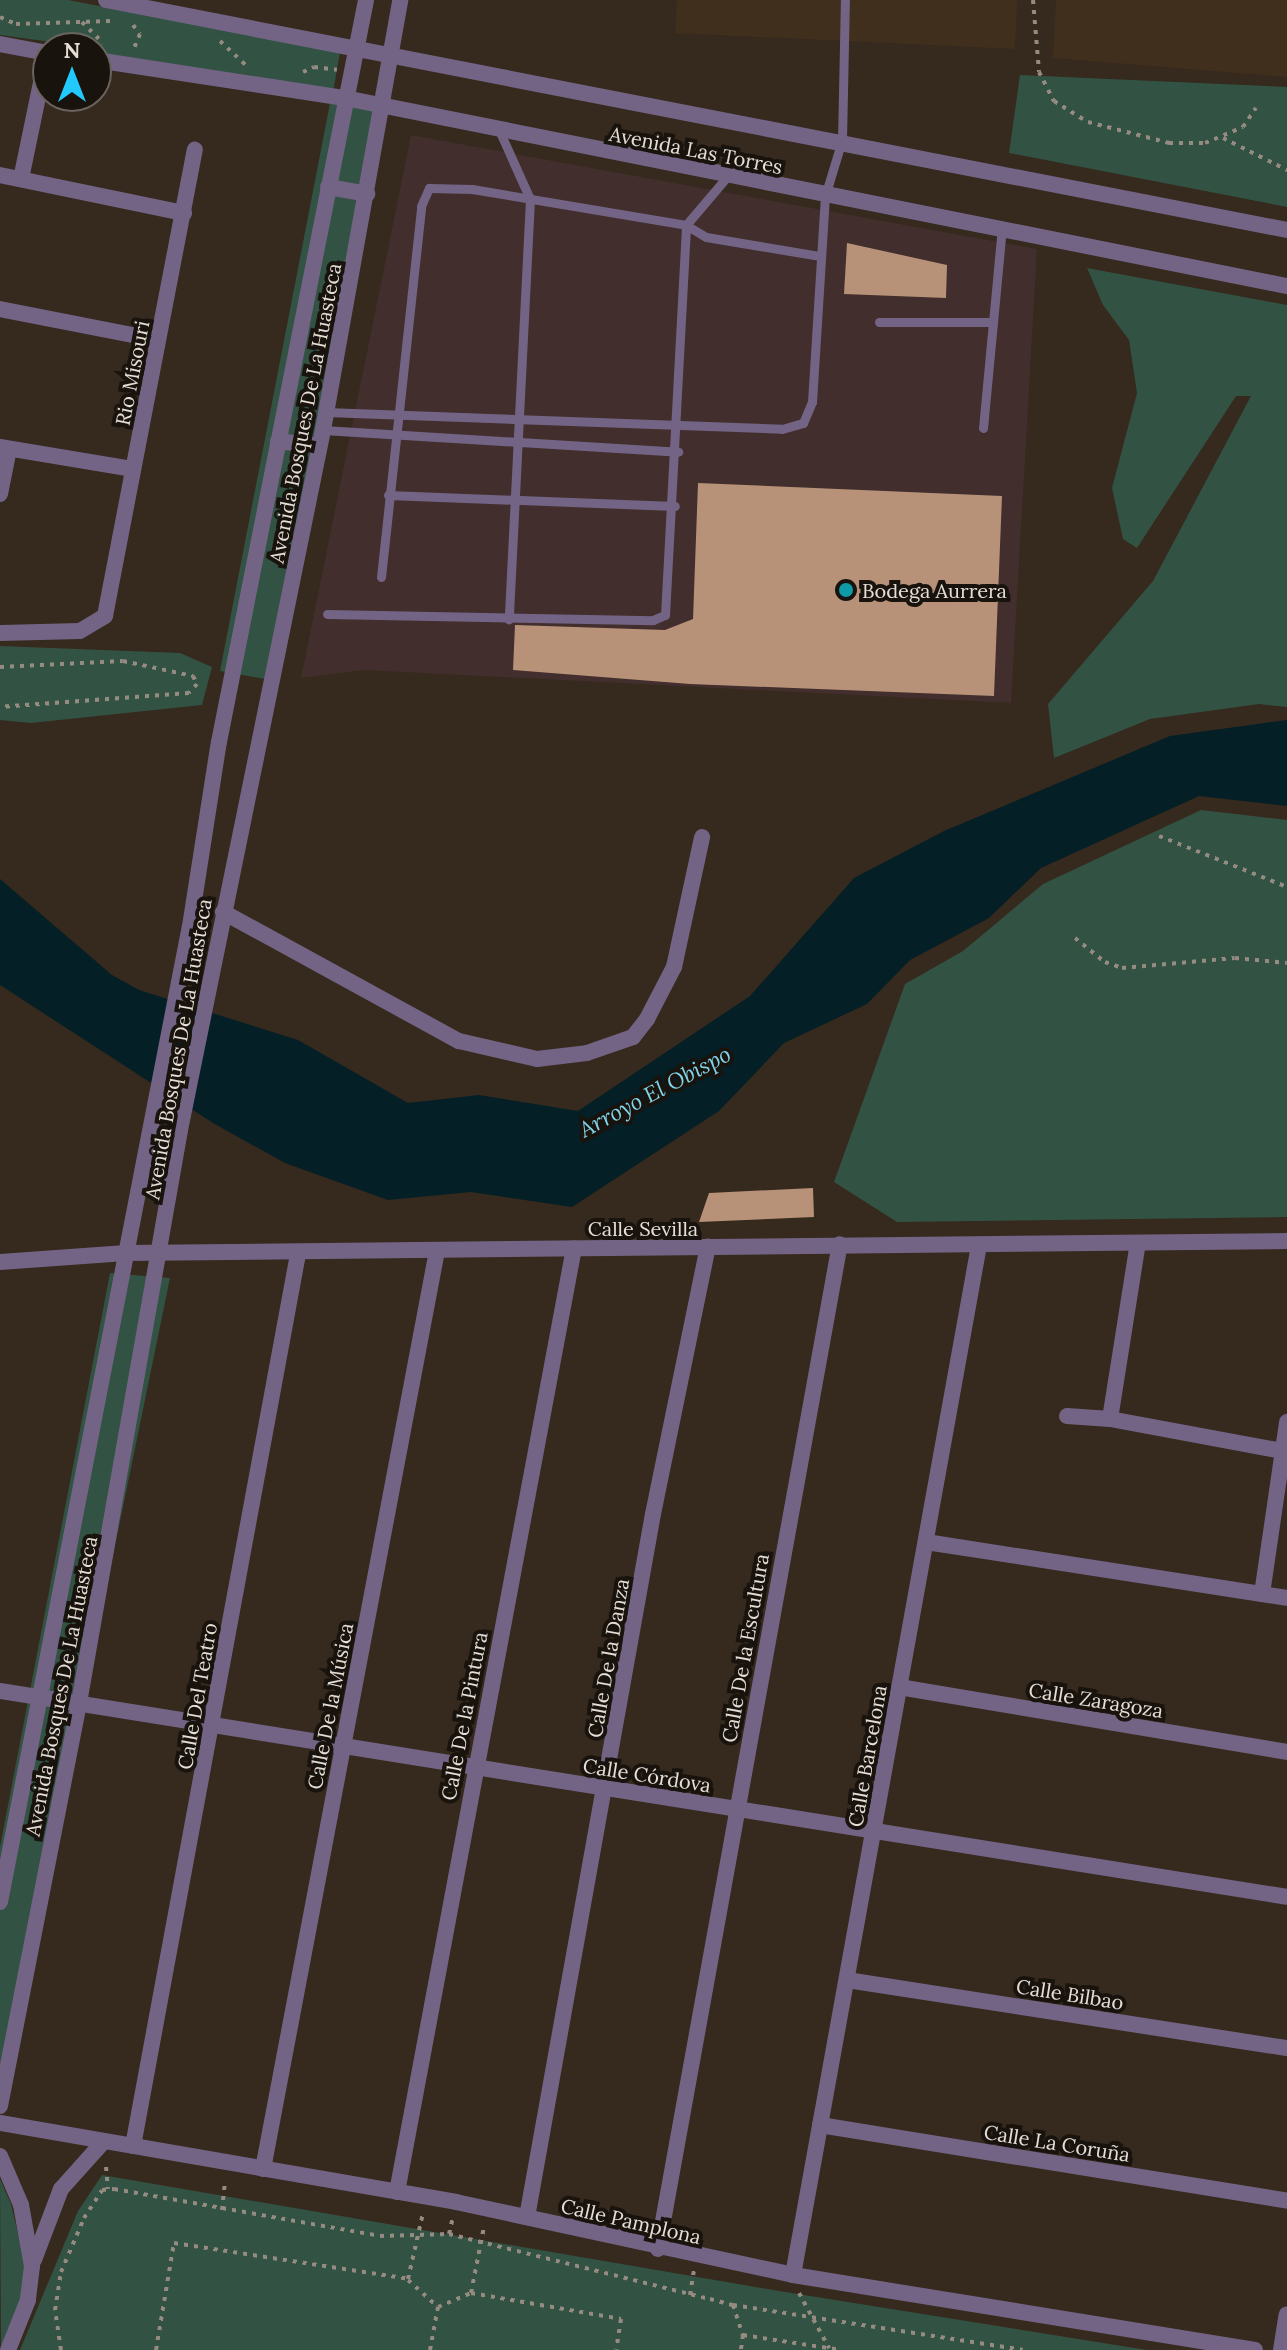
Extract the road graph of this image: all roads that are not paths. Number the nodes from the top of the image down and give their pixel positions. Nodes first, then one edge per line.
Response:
1 (106, 0) edge
2 (366, 0) edge
3 (400, 0) edge
4 (845, 0) edge
5 (0, 44) edge
6 (357, 48) junction
7 (32, 50) edge
8 (390, 54) junction
9 (112, 62) edge
10 (345, 98) junction
11 (383, 106) junction
12 (35, 112) edge
13 (499, 130) junction
14 (842, 140) junction
15 (195, 150) dead end
16 (0, 175) edge
17 (726, 178) junction
18 (21, 179) junction
19 (328, 187) junction
20 (367, 194) junction
21 (825, 196) junction
22 (530, 199) junction
23 (184, 213) junction
24 (686, 225) junction
25 (1002, 228) junction
26 (1287, 230) edge
27 (820, 256) junction
28 (1287, 286) edge
29 (0, 309) edge
30 (879, 322) dead end
31 (993, 322) junction
32 (158, 340) junction
33 (326, 412) junction
34 (397, 414) junction
35 (519, 420) junction
36 (679, 426) junction
37 (983, 428) dead end
38 (393, 434) junction
39 (321, 438) junction
40 (278, 441) junction
41 (516, 444) junction
42 (4, 448) edge
43 (678, 452) junction
44 (133, 469) junction
45 (0, 494) edge
46 (388, 495) junction
47 (513, 498) junction
48 (675, 506) junction
49 (381, 577) dead end
50 (327, 614) dead end
51 (509, 619) junction
52 (0, 633) edge
53 (702, 837) dead end
54 (196, 887) junction
55 (226, 895) junction
56 (223, 912) junction
57 (1287, 1241) edge
58 (1138, 1243) junction
59 (840, 1244) junction
60 (979, 1245) junction
61 (708, 1247) junction
62 (574, 1248) junction
63 (437, 1251) junction
64 (126, 1253) junction
65 (161, 1254) junction
66 (298, 1254) junction
67 (0, 1262) edge
68 (1074, 1416) dead end
69 (1110, 1419) junction
70 (1287, 1422) edge
71 (1282, 1451) junction
72 (926, 1542) junction
73 (1262, 1594) junction
74 (1287, 1598) edge
75 (899, 1687) junction
76 (0, 1691) edge
77 (38, 1698) junction
78 (79, 1703) junction
79 (213, 1724) junction
80 (343, 1745) junction
81 (1287, 1752) edge
82 (475, 1766) junction
83 (605, 1789) junction
84 (736, 1810) junction
85 (874, 1831) junction
86 (1287, 1897) edge
87 (0, 1902) edge
88 (847, 1980) junction
89 (1287, 2048) edge
90 (0, 2106) edge
91 (0, 2123) edge
92 (820, 2125) junction
93 (104, 2141) junction
94 (133, 2146) junction
95 (0, 2158) edge
96 (263, 2169) junction
97 (397, 2192) junction
98 (1287, 2201) edge
99 (527, 2217) junction
100 (658, 2249) junction
101 (32, 2266) junction
102 (793, 2275) junction
103 (1287, 2314) edge
104 (8, 2350) edge
105 (1255, 2350) edge
106 (1281, 2350) edge

1 - 6 street, Avenida Las Torres
2 - 6 street, Avenida Bosques De La Huasteca
3 - 8 street, Avenida Bosques De La Huasteca
4 - 14 lane
5 - 7 street
6 - 8 street, Avenida Las Torres
6 - 10 street, Avenida Bosques De La Huasteca
8 - 11 street, Avenida Bosques De La Huasteca
8 - 14 street, Avenida Las Torres
9 - 10 street, Avenida Las Torres
10 - 11 street, Avenida Las Torres
10 - 19 street, Avenida Bosques De La Huasteca
11 - 13 street, Avenida Las Torres
11 - 20 street, Avenida Bosques De La Huasteca
12 - 18 street
13 - 17 street, Avenida Las Torres
13 - 22 lane
14 - 21 lane
14 - 26 street, Avenida Las Torres
15 - 23 street, Rio Misouri
16 - 18 street
17 - 21 street, Avenida Las Torres
17 - 24 lane
18 - 23 street
19 - 20 street
19 - 40 street, Avenida Bosques De La Huasteca
20 - 33 street, Avenida Bosques De La Huasteca
21 - 25 street, Avenida Las Torres
21 - 27 lane
22 - 24 lane
22 - 34 lane
22 - 35 lane
23 - 32 street, Rio Misouri
24 - 27 lane
24 - 36 lane
25 - 28 street, Avenida Las Torres
25 - 31 lane
27 - 36 lane
29 - 32 street
30 - 31 lane
31 - 37 lane
32 - 44 street, Rio Misouri
33 - 34 lane
33 - 39 street, Avenida Bosques De La Huasteca
34 - 35 lane
34 - 38 lane
35 - 36 lane
35 - 41 lane
36 - 43 lane
38 - 39 lane
38 - 41 lane
38 - 46 lane
39 - 40 street
39 - 55 street, Avenida Bosques De La Huasteca
40 - 54 street, Avenida Bosques De La Huasteca
41 - 43 lane
41 - 47 lane
42 - 44 street
42 - 45 street
43 - 48 lane
44 - 52 street, Rio Misouri
46 - 47 lane
46 - 49 lane
47 - 48 lane
47 - 51 lane
48 - 51 lane
50 - 51 lane
53 - 56 street
54 - 55 street
54 - 64 street, Avenida Bosques De La Huasteca
55 - 56 street, Avenida Bosques De La Huasteca
56 - 65 street, Avenida Bosques De La Huasteca
57 - 58 street, Calle Sevilla
58 - 60 street, Calle Sevilla
58 - 69 street
59 - 60 street, Calle Sevilla
59 - 61 street, Calle Sevilla
59 - 84 street, Calle De la Escultura
60 - 72 street, Calle Barcelona
61 - 62 street, Calle Sevilla
61 - 83 street, Calle De la Danza
62 - 63 street, Calle Sevilla
62 - 82 street, Calle De la Pintura
63 - 66 street, Calle Sevilla
63 - 80 street, Calle De la Música
64 - 65 street, Calle Sevilla
64 - 67 street, Calle Sevilla
64 - 77 street, Avenida Bosques De La Huasteca
65 - 66 street, Calle Sevilla
65 - 78 street, Avenida Bosques De La Huasteca
66 - 79 street, Calle Del Teatro
68 - 69 street
69 - 71 street
70 - 71 street
71 - 73 street
72 - 73 street
72 - 75 street, Calle Barcelona
73 - 74 street
75 - 81 street, Calle Zaragoza
75 - 85 street, Calle Barcelona
76 - 77 street, Calle Córdova
77 - 78 street, Calle Córdova
77 - 87 street, Avenida Bosques De La Huasteca
78 - 79 street, Calle Córdova
78 - 90 street, Avenida Bosques De La Huasteca
79 - 80 street, Calle Córdova
79 - 94 street, Calle Del Teatro
80 - 82 street, Calle Córdova
80 - 96 street, Calle De la Música
82 - 83 street, Calle Córdova
82 - 97 street, Calle De la Pintura
83 - 84 street, Calle Córdova
83 - 99 street, Calle De la Danza
84 - 85 street, Calle Córdova
84 - 100 street, Calle De la Escultura
85 - 86 street, Calle Córdova
85 - 88 street, Calle Barcelona
88 - 89 street, Calle Bilbao
88 - 92 street, Calle Barcelona
91 - 93 street, Calle Pamplona
92 - 98 street, Calle La Coruña
92 - 102 street, Calle Barcelona
93 - 94 street, Calle Pamplona
93 - 101 street
94 - 96 street, Calle Pamplona
95 - 101 street
96 - 97 street, Calle Pamplona
97 - 99 street, Calle Pamplona
99 - 100 street, Calle Pamplona
100 - 102 street, Calle Pamplona
101 - 104 street
102 - 105 street, Calle Pamplona
103 - 106 street

